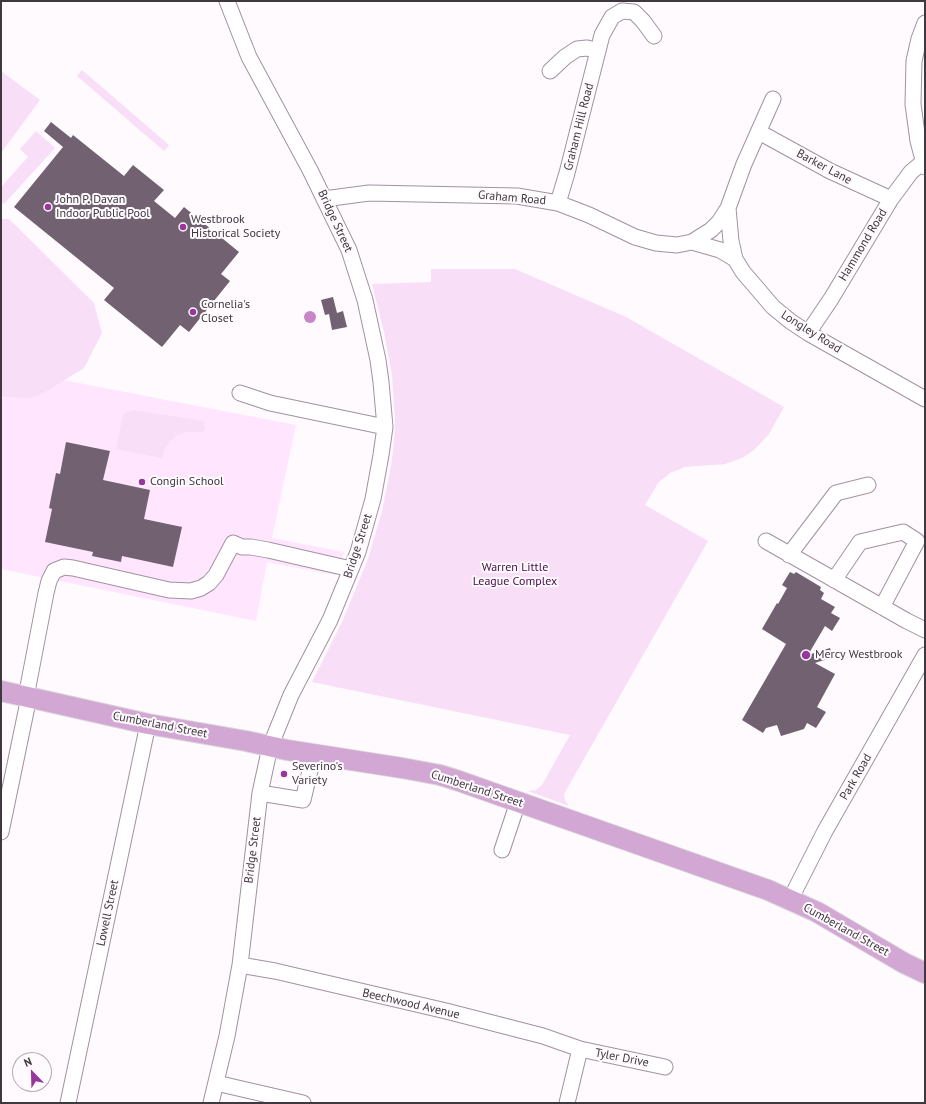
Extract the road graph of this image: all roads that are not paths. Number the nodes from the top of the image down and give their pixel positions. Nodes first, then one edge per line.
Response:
1 (227, 1) edge
2 (925, 23) edge
3 (654, 36) dead end
4 (598, 52) junction
5 (550, 70) dead end
6 (773, 99) dead end
7 (758, 132) junction
8 (924, 164) edge
9 (324, 199) junction
10 (891, 199) junction
11 (558, 202) junction
12 (728, 208) junction
13 (692, 242) junction
14 (735, 259) junction
15 (808, 333) junction
16 (240, 393) dead end
17 (925, 399) edge
18 (385, 428) junction
19 (868, 485) dead end
20 (766, 541) dead end
21 (789, 555) junction
22 (351, 569) junction
23 (834, 580) junction
24 (882, 607) junction
25 (925, 630) edge
26 (925, 655) edge
27 (1, 691) edge
28 (27, 697) junction
29 (148, 724) junction
30 (270, 747) junction
31 (314, 754) junction
32 (260, 793) junction
33 (518, 802) junction
34 (1, 832) edge
35 (502, 850) dead end
36 (790, 900) junction
37 (240, 965) junction
38 (925, 973) edge
39 (580, 1049) junction
40 (665, 1066) dead end
41 (216, 1084) junction
42 (68, 1103) edge
43 (211, 1103) edge
44 (304, 1103) edge
45 (567, 1103) edge

1 - 9 street, Bridge Street
2 - 8 street
3 - 4 street, Graham Hill Road
4 - 5 street
4 - 11 street, Graham Hill Road
6 - 7 street, Longley Road
7 - 10 street, Barker Lane
7 - 12 street, Longley Road
8 - 10 street, Hammond Road
9 - 11 street, Graham Road
9 - 18 street, Bridge Street
10 - 15 street, Hammond Road
11 - 13 street, Graham Road
12 - 13 street, Graham Road
12 - 14 street, Longley Road
13 - 14 street, Graham Road
14 - 15 street, Longley Road
15 - 17 street, Longley Road
16 - 18 street
18 - 22 street, Bridge Street
19 - 21 street
20 - 21 street
21 - 23 street
22 - 28 street
22 - 30 street, Bridge Street
23 - 24 street
23 - 24 street
24 - 25 street
26 - 36 street, Park Road
27 - 28 main road, Cumberland Street
28 - 29 main road, Cumberland Street
28 - 34 street
29 - 30 main road, Cumberland Street
29 - 42 street, Lowell Street
30 - 31 main road, Cumberland Street
30 - 32 street, Bridge Street
31 - 32 street
31 - 33 main road, Cumberland Street
32 - 37 street, Bridge Street
33 - 35 street
33 - 36 main road, Cumberland Street
36 - 38 main road, Cumberland Street
37 - 39 street, Beechwood Avenue
37 - 41 street, Bridge Street
39 - 40 street, Tyler Drive
39 - 45 street
41 - 43 street, Bridge Street
41 - 44 street

